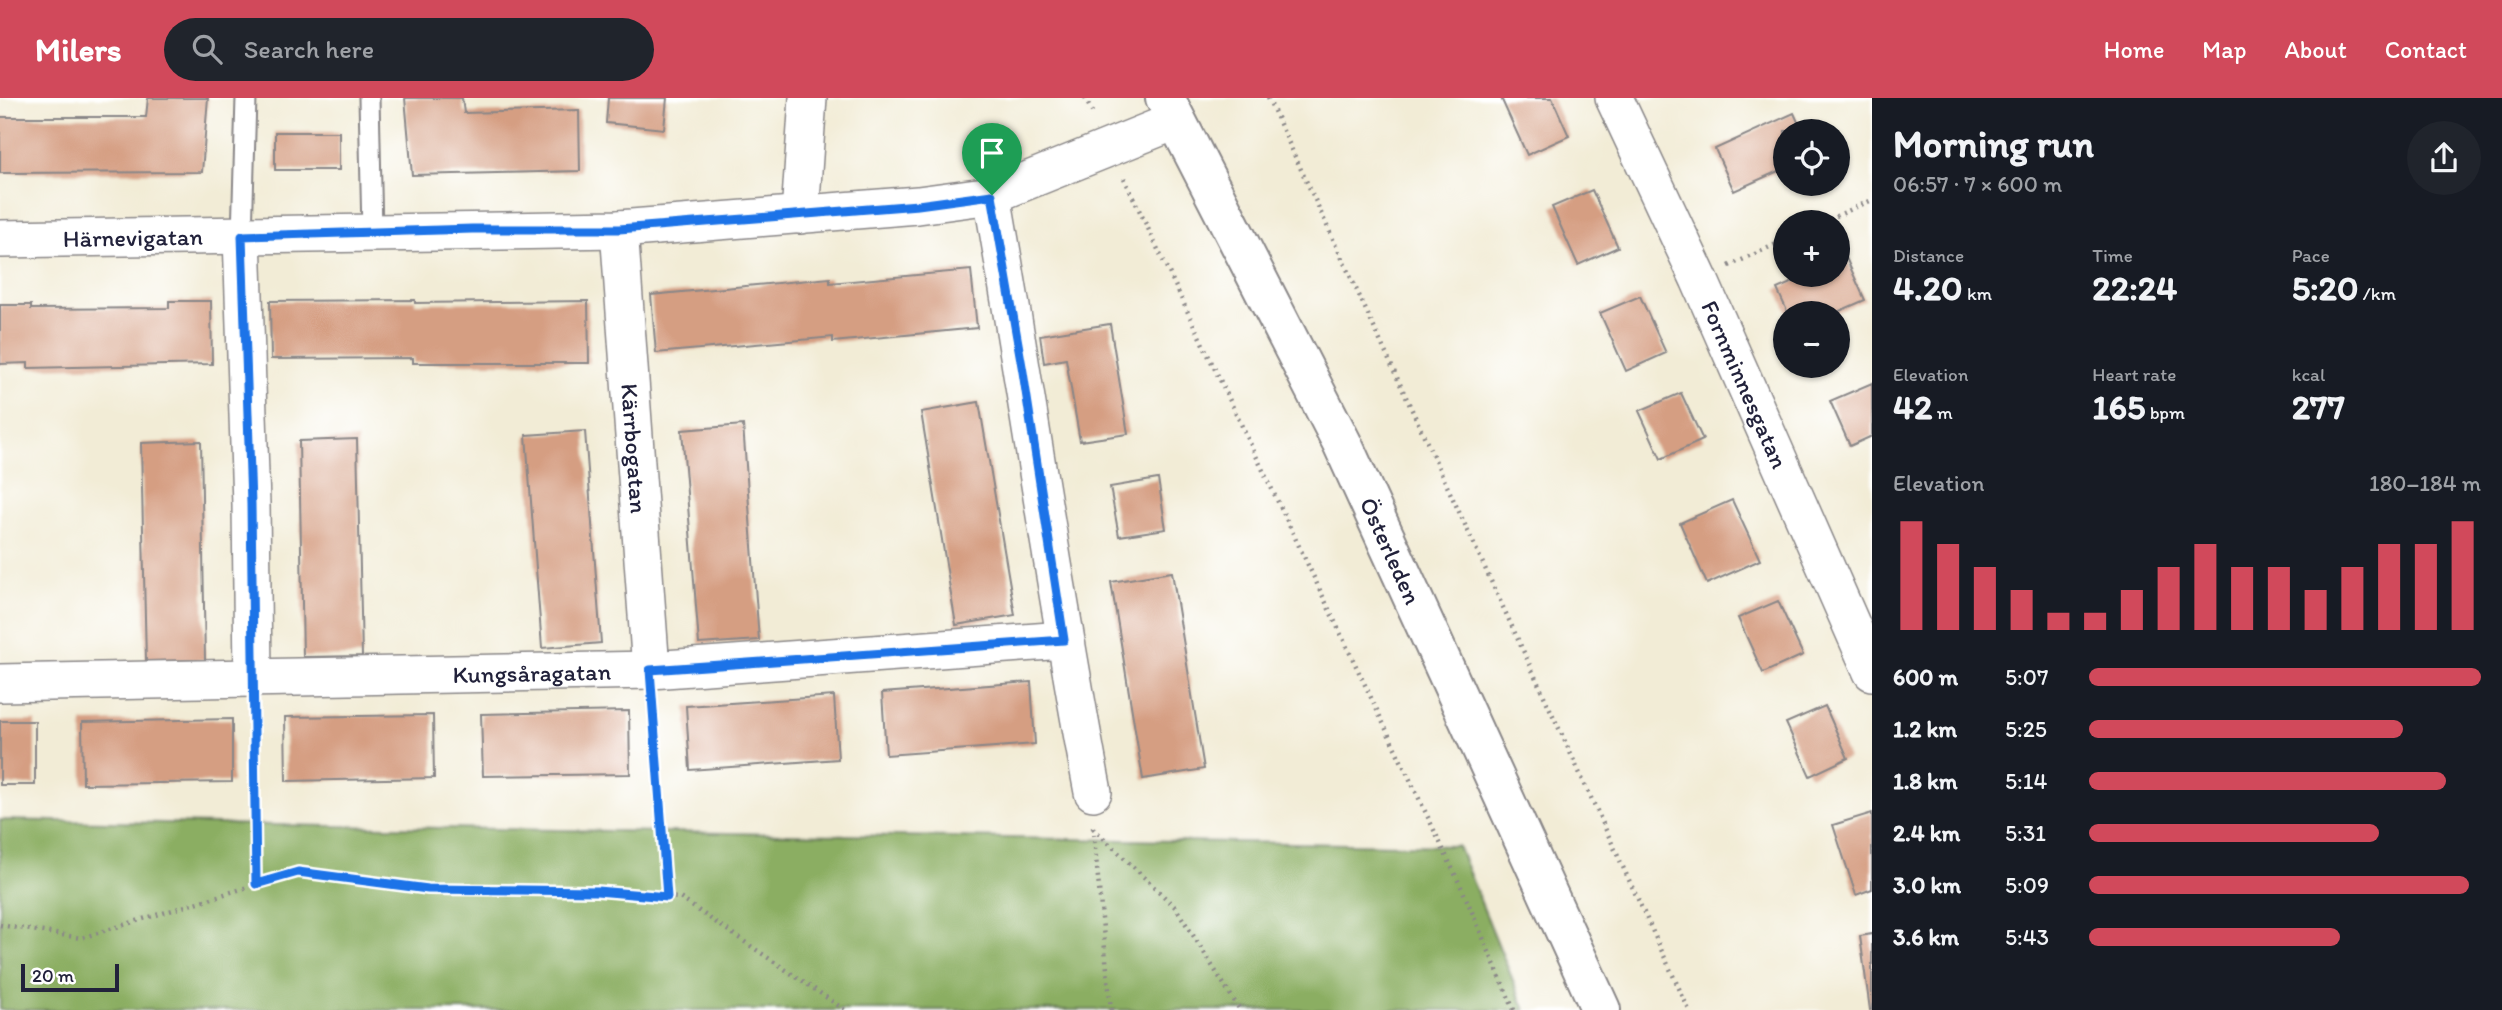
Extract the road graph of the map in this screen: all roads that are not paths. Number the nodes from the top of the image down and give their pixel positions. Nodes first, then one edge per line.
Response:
1 (246, 98) edge
2 (369, 98) edge
3 (808, 98) edge
4 (1614, 98) edge
5 (1170, 109) edge
6 (992, 195) junction
7 (800, 215) junction
8 (619, 229) junction
9 (372, 232) junction
10 (242, 236) junction
11 (0, 239) edge
12 (1064, 640) junction
13 (650, 670) junction
14 (1872, 672) edge
15 (253, 677) junction
16 (0, 682) edge
17 (1093, 792) road end
18 (1601, 1010) edge

1 - 10 lane
2 - 9 lane
3 - 7 street
4 - 14 street, Fornminnesgatan
5 - 6 street, Härnevigatan
5 - 18 main road, Österleden
6 - 7 street, Härnevigatan
6 - 12 street
7 - 8 street, Härnevigatan
8 - 9 street, Härnevigatan
8 - 13 street, Kärrbogatan
9 - 10 street, Härnevigatan
10 - 11 street, Härnevigatan
10 - 15 street
12 - 13 street, Kungsåragatan
12 - 17 street
13 - 15 street, Kungsåragatan
15 - 16 street, Kungsåragatan

